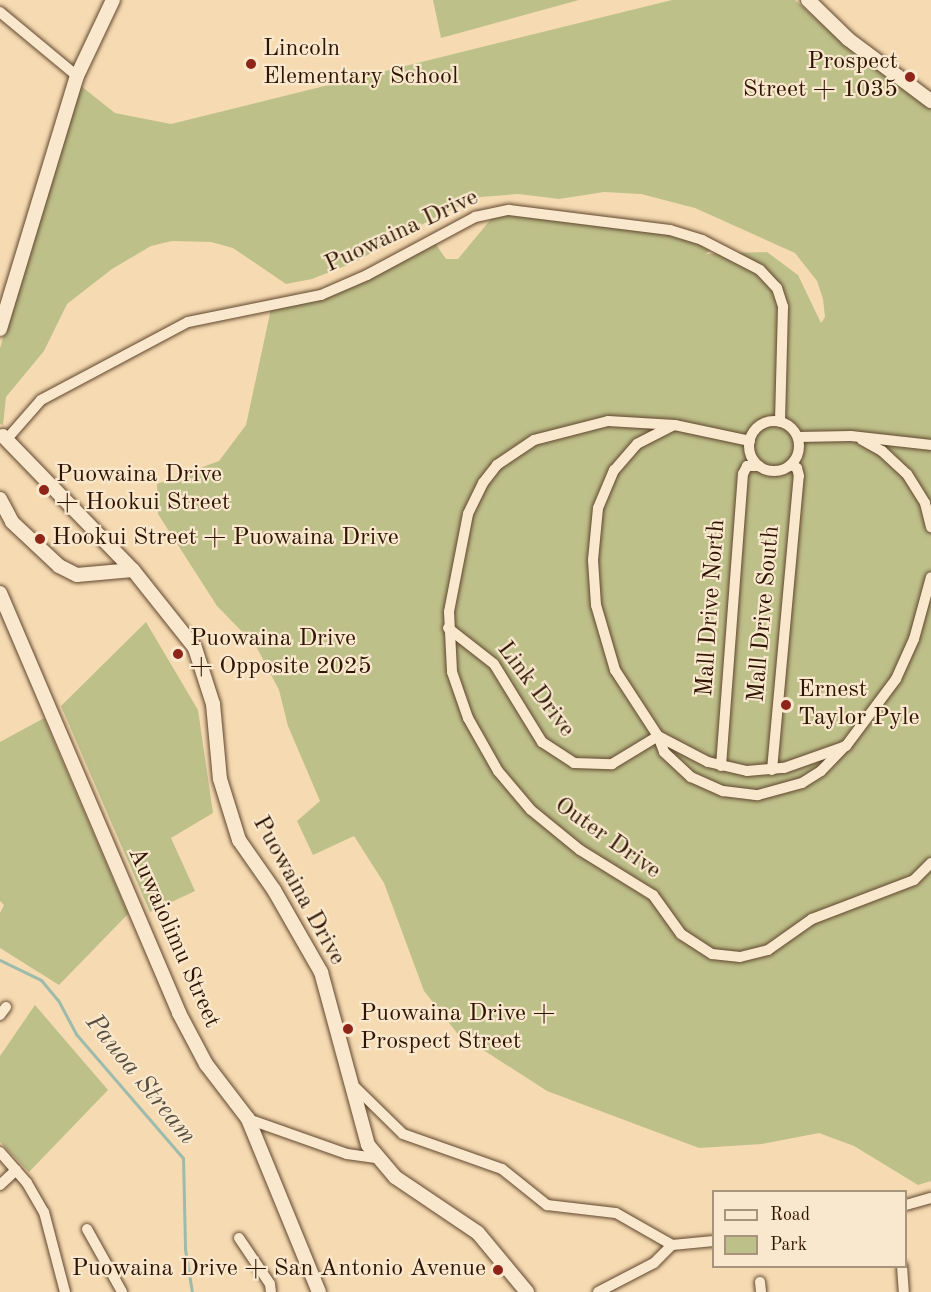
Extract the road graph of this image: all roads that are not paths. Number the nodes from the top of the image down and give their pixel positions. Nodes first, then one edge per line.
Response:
1 (113, 0) edge
2 (808, 0) edge
3 (0, 12) edge
4 (77, 76) junction
5 (931, 101) edge
6 (0, 329) edge
7 (780, 422) junction
8 (675, 425) junction
9 (851, 436) junction
10 (3, 437) edge
11 (798, 437) junction
12 (750, 441) junction
13 (931, 445) edge
14 (791, 465) junction
15 (759, 466) junction
16 (0, 499) edge
17 (931, 527) edge
18 (133, 570) junction
19 (931, 577) edge
20 (0, 593) edge
21 (448, 628) junction
22 (658, 736) junction
23 (846, 746) junction
24 (721, 766) junction
25 (772, 770) junction
26 (931, 863) edge
27 (355, 1088) junction
28 (248, 1119) junction
29 (0, 1152) edge
30 (376, 1158) junction
31 (16, 1170) junction
32 (0, 1185) edge
33 (931, 1198) edge
34 (907, 1205) edge
35 (87, 1229) dead end
36 (239, 1238) dead end
37 (712, 1241) edge
38 (672, 1245) junction
39 (902, 1268) edge
40 (65, 1292) edge
41 (122, 1292) edge
42 (271, 1292) edge
43 (319, 1292) edge
44 (527, 1292) edge
45 (598, 1292) edge
46 (904, 1292) edge

1 - 4 street
2 - 5 street
3 - 4 street
4 - 6 street
7 - 10 street, Puowaina Drive
7 - 11 street
7 - 12 street
8 - 12 street, Outer Drive
8 - 21 street, Outer Drive
8 - 22 street
9 - 11 street
9 - 13 street
9 - 17 street
10 - 18 street, Puowaina Drive
11 - 14 street
12 - 15 street
14 - 15 street
14 - 25 street, Mall Drive South
15 - 24 street, Mall Drive North
16 - 18 street
18 - 27 street, Puowaina Drive
19 - 23 street
20 - 28 street, Auwaiolimu Street
21 - 22 street, Link Drive
21 - 26 street, Outer Drive
22 - 23 street
22 - 24 street
23 - 25 street
24 - 25 street
27 - 30 street, Puowaina Drive
27 - 38 street
28 - 30 street
28 - 43 street, Auwaiolimu Street
29 - 31 street
30 - 44 street, Puowaina Drive
31 - 32 street
31 - 40 street
33 - 34 street
35 - 41 street
36 - 42 street
37 - 38 street
38 - 45 street
39 - 46 street

